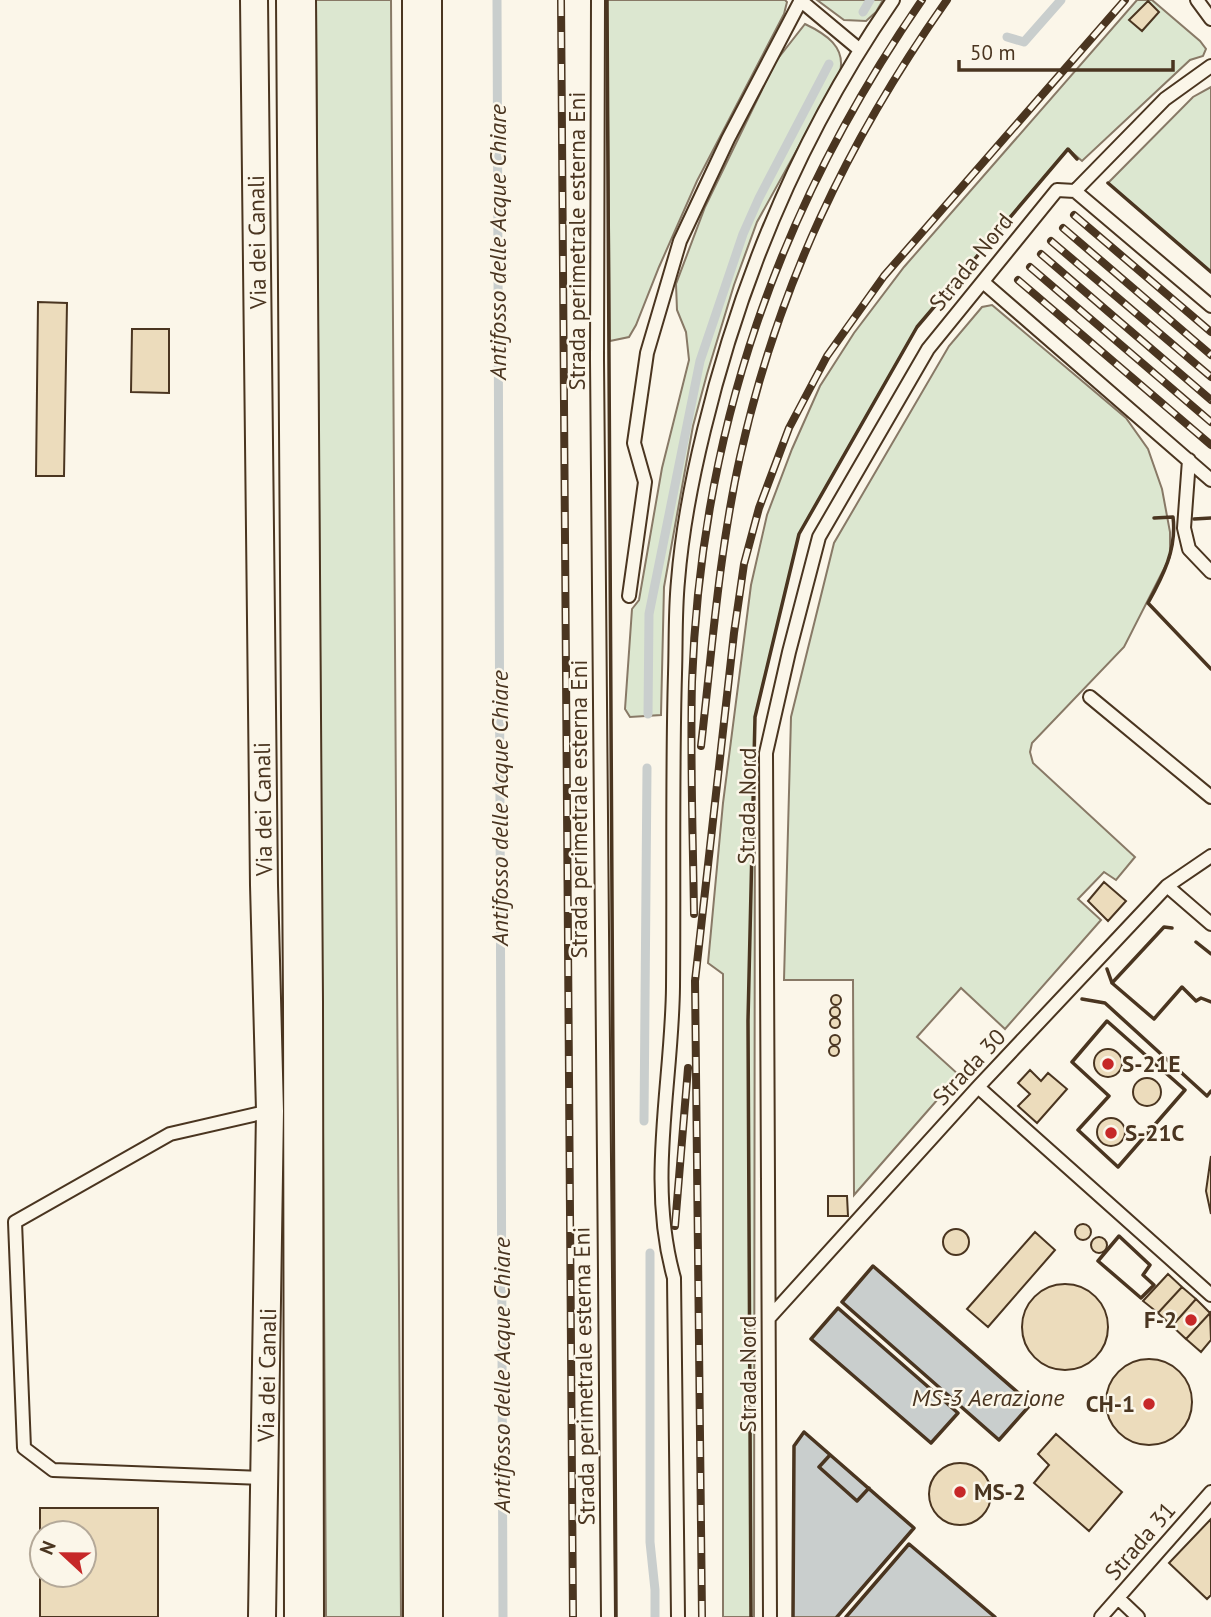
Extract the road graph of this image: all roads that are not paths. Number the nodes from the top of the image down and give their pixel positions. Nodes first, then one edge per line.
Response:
1 (254, 0) edge
2 (296, 0) edge
3 (422, 0) edge
4 (598, 0) edge
5 (801, 0) edge
6 (893, 0) edge
7 (1197, 0) edge
8 (1211, 19) edge
9 (860, 50) junction
10 (1211, 66) edge
11 (1075, 191) junction
12 (983, 282) junction
13 (1211, 306) edge
14 (1189, 460) junction
15 (1211, 480) edge
16 (1211, 572) edge
17 (629, 596) dead end
18 (1090, 697) dead end
19 (1211, 797) edge
20 (1211, 856) edge
21 (1167, 886) junction
22 (1211, 924) edge
23 (978, 1087) junction
24 (270, 1111) junction
25 (1211, 1295) edge
26 (769, 1318) junction
27 (266, 1478) junction
28 (1211, 1492) edge
29 (1118, 1598) junction
30 (262, 1617) edge
31 (304, 1617) edge
32 (423, 1617) edge
33 (608, 1617) edge
34 (678, 1617) edge
35 (770, 1617) edge
36 (1101, 1617) edge
37 (1138, 1617) edge

1 - 24 street, Via dei Canali
2 - 31 highway
3 - 32 highway
4 - 33 lane, Strada perimetrale esterna Eni
5 - 9 lane
5 - 17 lane
6 - 9 lane
7 - 8 lane
9 - 34 lane
10 - 11 lane
11 - 12 lane, Strada Nord
11 - 13 lane
12 - 14 lane
12 - 26 lane, Strada Nord
14 - 15 lane
14 - 16 lane
18 - 19 lane
20 - 21 lane, Strada 30
21 - 22 lane
21 - 23 lane, Strada 30
23 - 25 lane
23 - 26 lane, Strada 30
24 - 27 street, Via dei Canali
24 - 27 lane
26 - 35 lane, Strada Nord
27 - 30 street, Via dei Canali
28 - 29 lane, Strada 31
29 - 36 lane, Strada 31
29 - 37 lane

